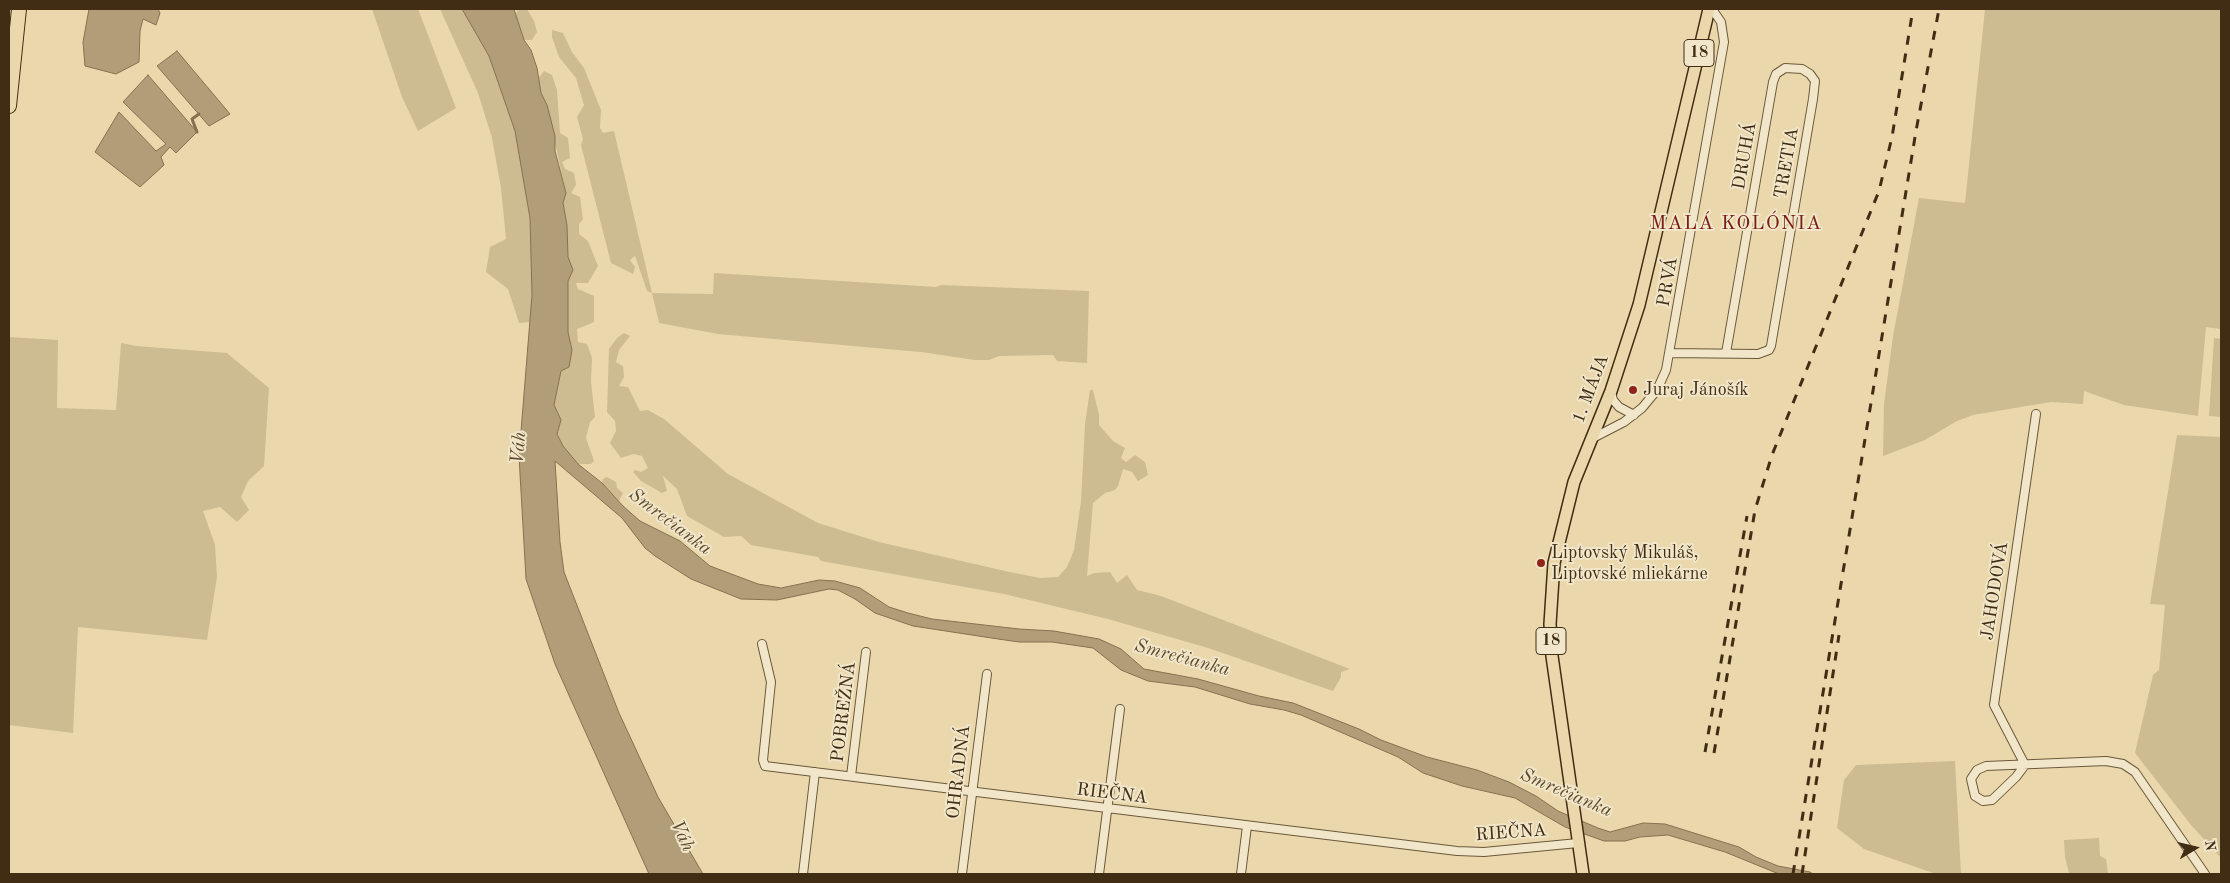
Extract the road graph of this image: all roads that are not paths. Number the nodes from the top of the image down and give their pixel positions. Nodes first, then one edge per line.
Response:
1 (18, 9) edge
2 (1711, 9) edge
3 (1773, 82) joint
4 (9, 106) edge
5 (1726, 352) junction
6 (1670, 353) junction
7 (1611, 391) junction
8 (2036, 414) dead end
9 (1634, 415) junction
10 (1591, 439) junction
11 (762, 644) dead end
12 (866, 652) dead end
13 (987, 674) dead end
14 (1120, 710) dead end
15 (2024, 765) junction
16 (815, 772) junction
17 (851, 776) junction
18 (972, 791) junction
19 (1108, 808) junction
20 (1247, 826) junction
21 (1578, 841) junction
22 (803, 874) edge
23 (962, 874) edge
24 (1099, 874) edge
25 (1241, 874) edge
26 (1583, 874) edge
27 (2205, 874) edge

1 - 4 highway
2 - 6 street, PRVÁ
2 - 7 main road, 1. MÁJA / 18
3 - 5 street, DRUHÁ
3 - 5 street, TRETIA
5 - 6 street
6 - 9 street, PRVÁ
7 - 9 street
7 - 10 main road, 1. MÁJA / 18
8 - 15 street, JAHODOVÁ
9 - 10 street, PRVÁ
10 - 21 main road, 1. MÁJA / 18
11 - 16 street, RIEČNA
12 - 17 street, POBREŽNÁ
13 - 18 street, OHRADNÁ
14 - 19 street
15 - 15 street
15 - 27 street
16 - 17 street, RIEČNA
16 - 22 street, POBREŽNÁ
17 - 18 street, RIEČNA
18 - 19 street, RIEČNA
18 - 23 street, OHRADNÁ
19 - 20 street, RIEČNA
19 - 24 street
20 - 21 street, RIEČNA
20 - 25 street
21 - 26 main road, 18

